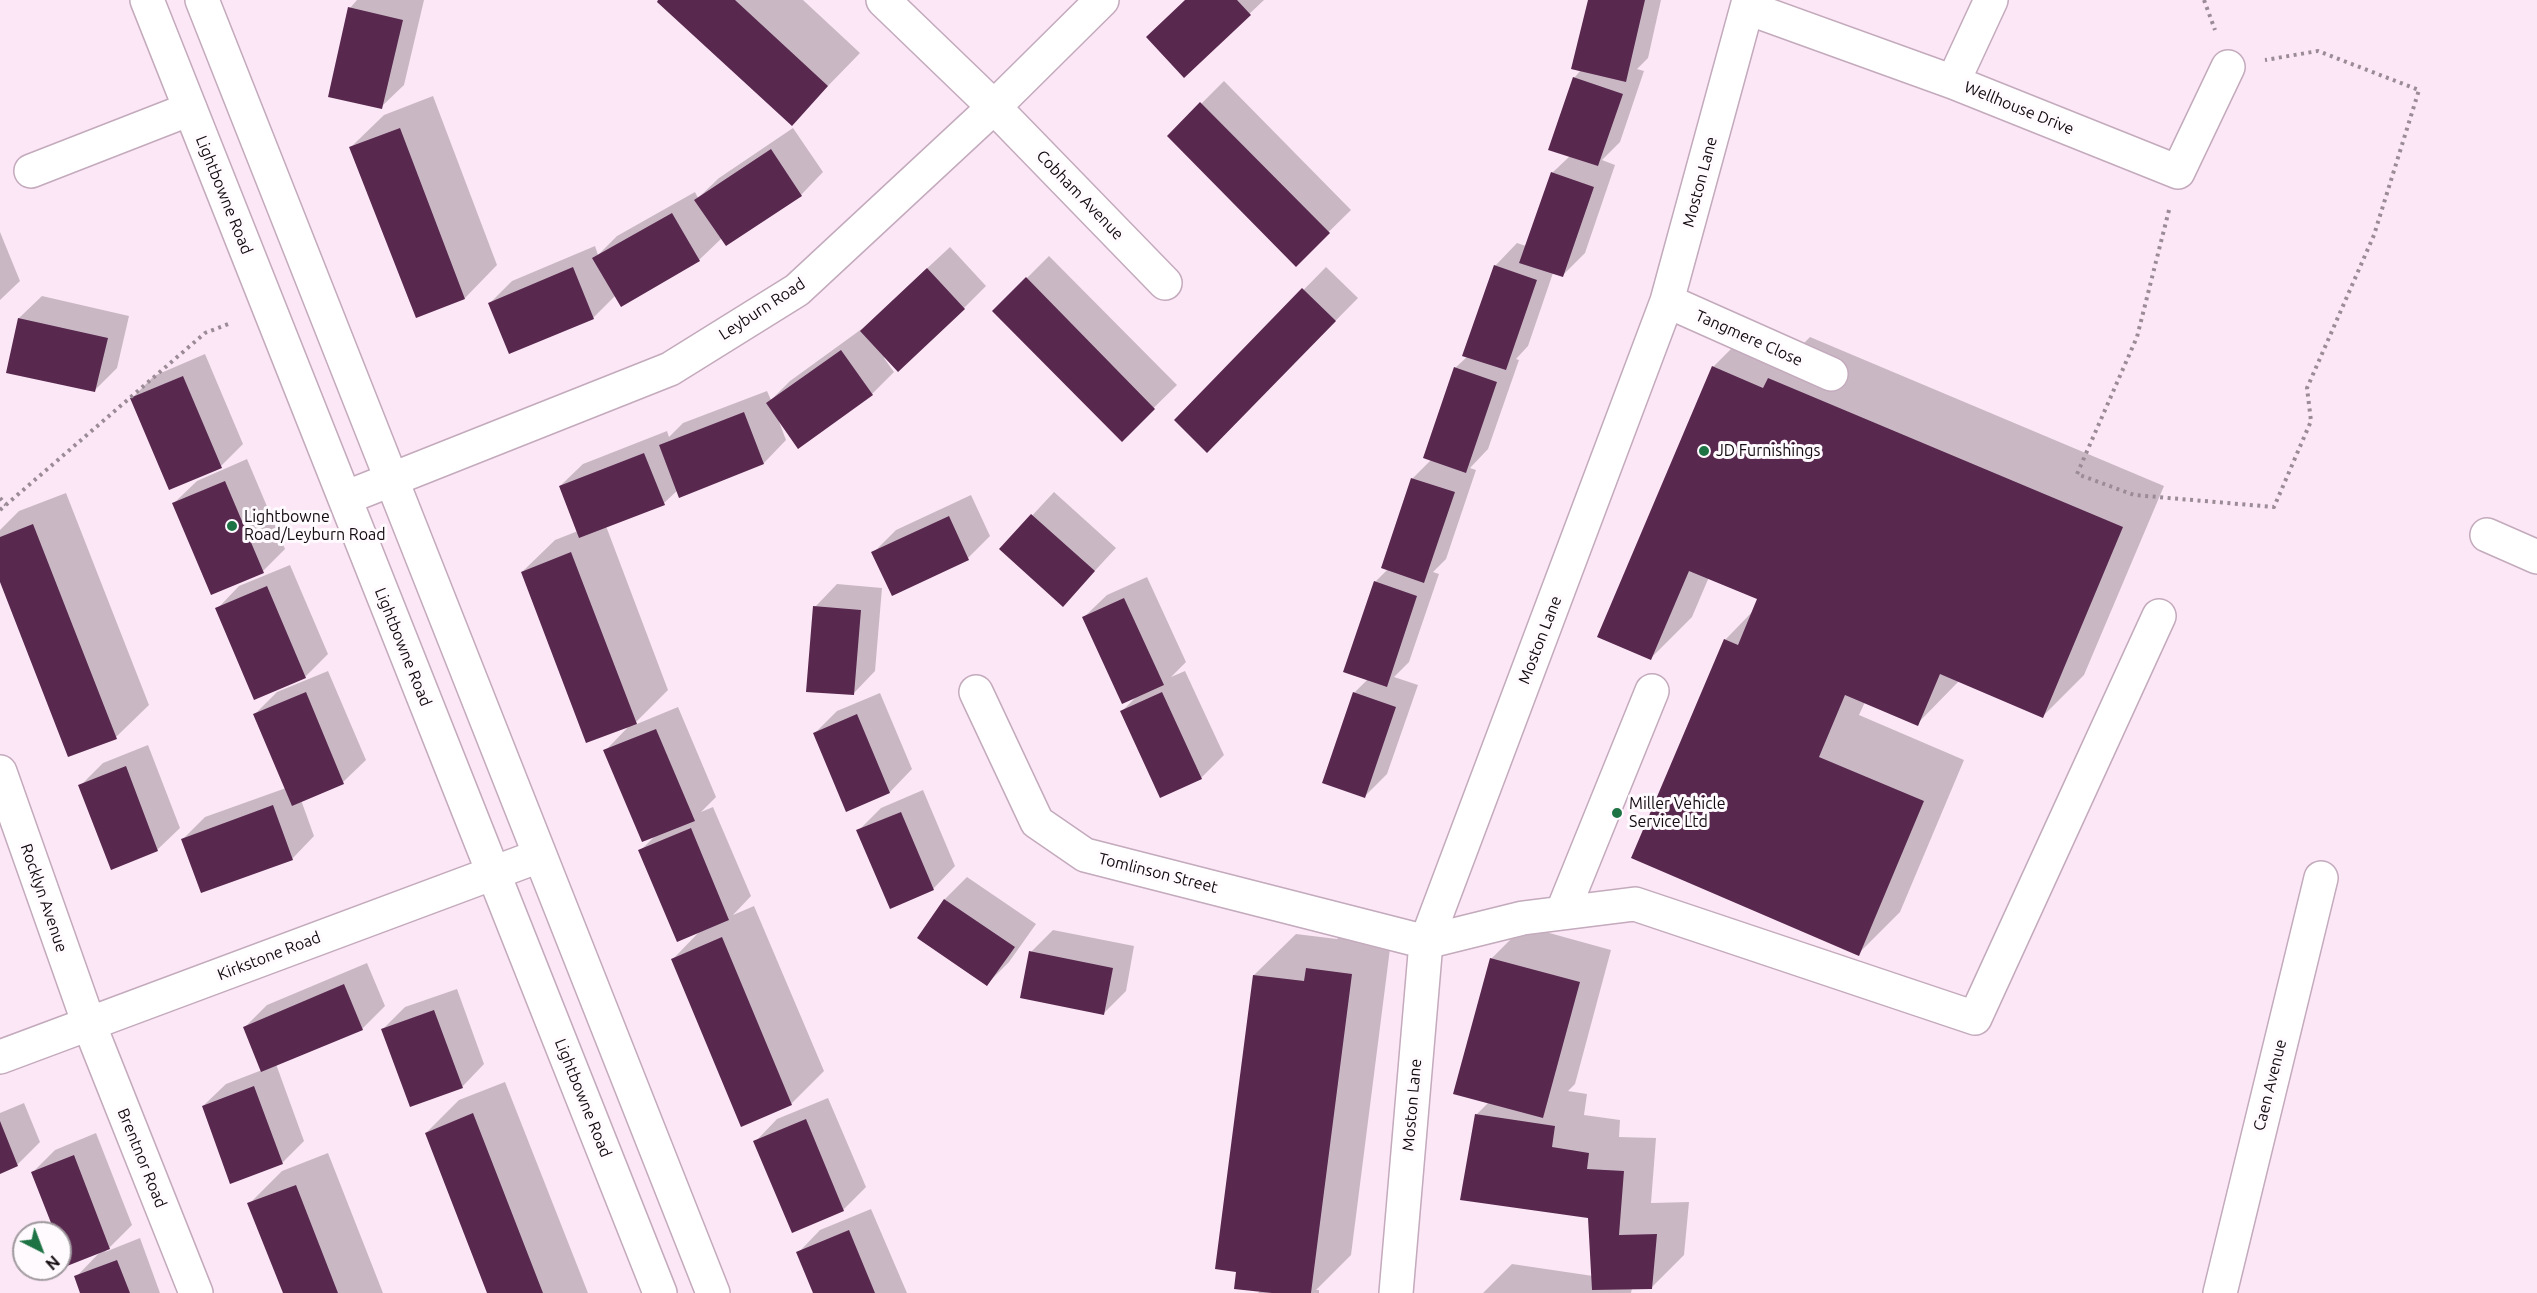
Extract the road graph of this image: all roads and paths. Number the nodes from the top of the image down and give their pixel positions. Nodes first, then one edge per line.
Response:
1 (147, 0) edge
2 (202, 0) edge
3 (883, 0) edge
4 (1102, 0) edge
5 (1991, 0) edge
6 (1749, 4) edge
7 (2228, 67) joint
8 (1953, 82) junction
9 (994, 106) junction
10 (190, 109) junction
11 (31, 171) dead end
12 (2178, 172) junction
13 (1165, 283) dead end
14 (1667, 301) junction
15 (269, 307) junction
16 (1831, 374) dead end
17 (392, 479) junction
18 (0, 498) edge
19 (345, 498) junction
20 (6, 505) junction
21 (0, 510) edge
22 (2487, 535) dead end
23 (2537, 557) edge
24 (2159, 616) dead end
25 (1652, 691) dead end
26 (976, 692) dead end
27 (0, 772) edge
28 (539, 855) junction
29 (492, 872) junction
30 (2321, 878) dead end
31 (1562, 913) junction
32 (1426, 942) junction
33 (88, 1024) junction
34 (0, 1058) edge
35 (196, 1293) edge
36 (660, 1293) edge
37 (713, 1293) edge
38 (1396, 1293) edge
39 (2220, 1293) edge

1 - 10 street, Lightbowne Road
2 - 17 street
3 - 9 street, Cobham Avenue
4 - 9 street, Leyburn Road
5 - 8 street
6 - 8 street, Wellhouse Drive
6 - 14 street, Moston Lane
7 - 12 street
7 - 12 path
8 - 12 street, Wellhouse Drive
9 - 13 street, Cobham Avenue
9 - 17 street, Leyburn Road
10 - 11 street
10 - 15 street, Lightbowne Road
14 - 16 street, Tangmere Close
14 - 32 street, Moston Lane
15 - 19 street, Lightbowne Road
15 - 20 path
17 - 19 street, Leyburn Road
17 - 28 street
18 - 20 path
19 - 29 street, Lightbowne Road
20 - 21 path
22 - 23 street
24 - 31 street
25 - 31 street
26 - 32 street, Tomlinson Street
27 - 33 street, Rocklyn Avenue
28 - 29 street, Kirkstone Road
28 - 37 street
29 - 33 street, Kirkstone Road
29 - 36 street, Lightbowne Road
30 - 39 street, Caen Avenue
31 - 32 street
32 - 38 street, Moston Lane
33 - 34 street, Kirkstone Road
33 - 35 street, Brentnor Road

